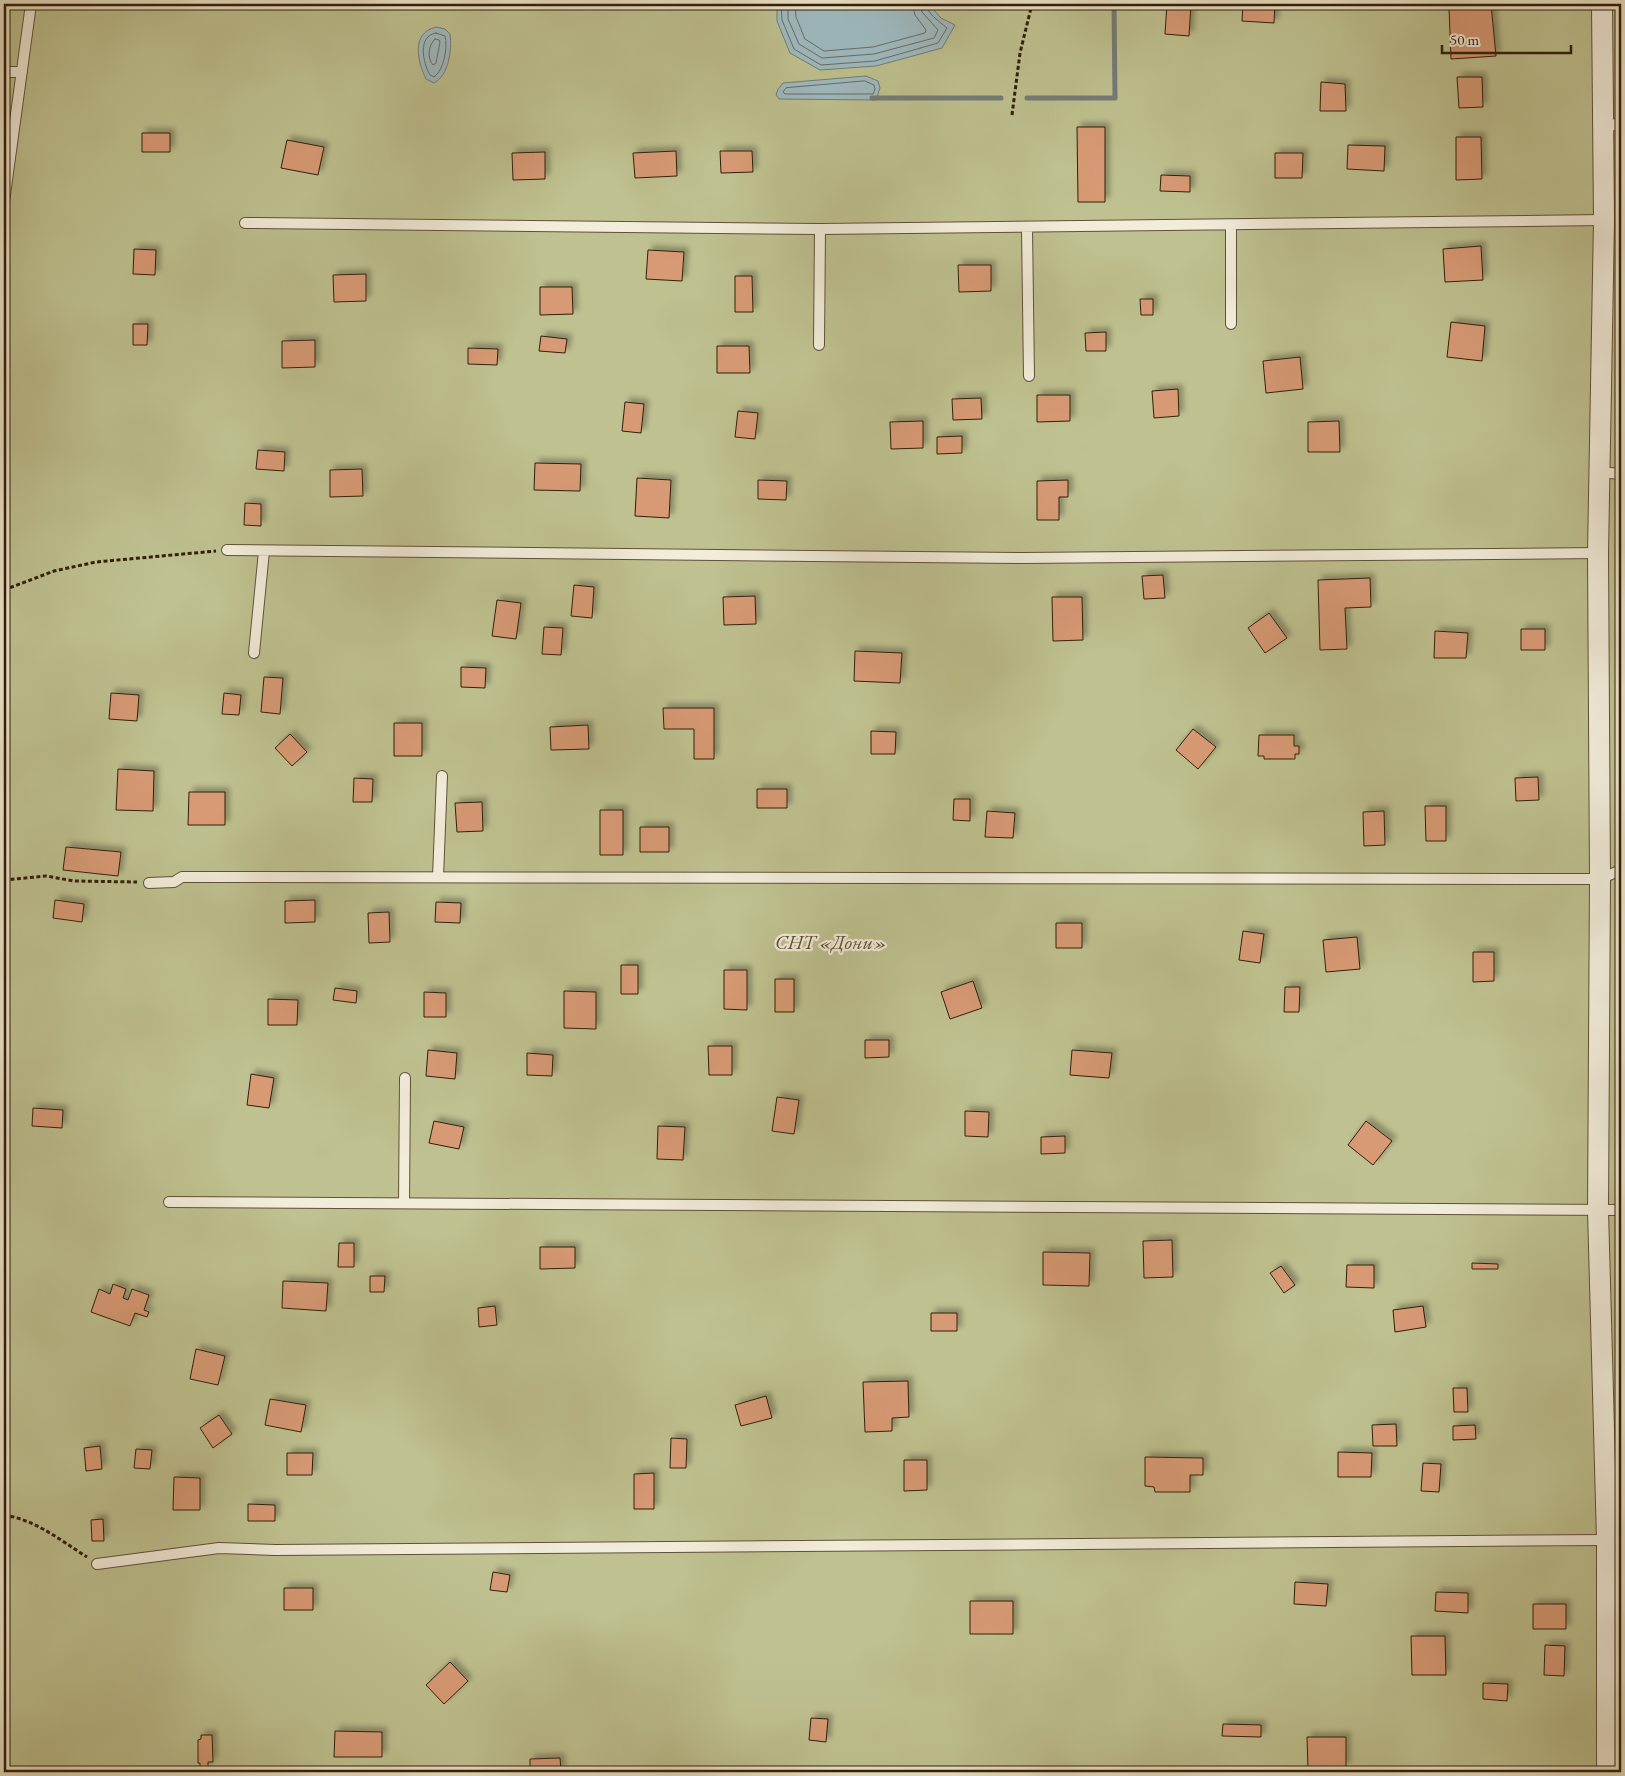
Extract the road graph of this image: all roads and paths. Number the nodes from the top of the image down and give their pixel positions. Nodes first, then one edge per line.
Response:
1 (32, 4) edge
2 (1032, 4) edge
3 (1602, 4) edge
4 (4, 72) edge
5 (22, 72) junction
6 (1012, 116) dead end
7 (1612, 126) edge
8 (4, 202) edge
9 (1604, 220) junction
10 (245, 223) dead end
11 (1231, 225) junction
12 (1027, 228) junction
13 (820, 229) junction
14 (1231, 324) dead end
15 (819, 345) dead end
16 (1030, 376) dead end
17 (1599, 472) junction
18 (1621, 474) edge
19 (227, 550) joint
20 (264, 551) junction
21 (1598, 553) junction
22 (4, 590) edge
23 (4, 603) edge
24 (4, 625) edge
25 (254, 653) dead end
26 (442, 776) dead end
27 (1621, 870) edge
28 (438, 877) junction
29 (1600, 879) junction
30 (4, 880) edge
31 (149, 883) joint
32 (405, 1078) dead end
33 (169, 1202) dead end
34 (404, 1203) junction
35 (1598, 1210) junction
36 (1621, 1210) edge
37 (4, 1515) edge
38 (1607, 1540) junction
39 (97, 1564) joint
40 (1607, 1772) edge

1 - 5 lane
2 - 6 path
3 - 7 street
4 - 5 lane
5 - 8 lane
7 - 9 street
9 - 11 lane
9 - 17 street
10 - 13 lane
11 - 12 lane
11 - 14 lane
12 - 13 lane
12 - 16 lane
13 - 15 lane
17 - 18 lane
17 - 21 street
19 - 20 lane
19 - 22 path
20 - 21 lane
20 - 25 lane
21 - 29 street
23 - 24 path
26 - 28 lane
27 - 29 lane
28 - 29 lane
28 - 31 lane
29 - 35 street
30 - 31 path
32 - 34 lane
33 - 34 lane
34 - 35 lane
35 - 36 lane
35 - 38 street
37 - 39 path
38 - 39 lane
38 - 40 street

